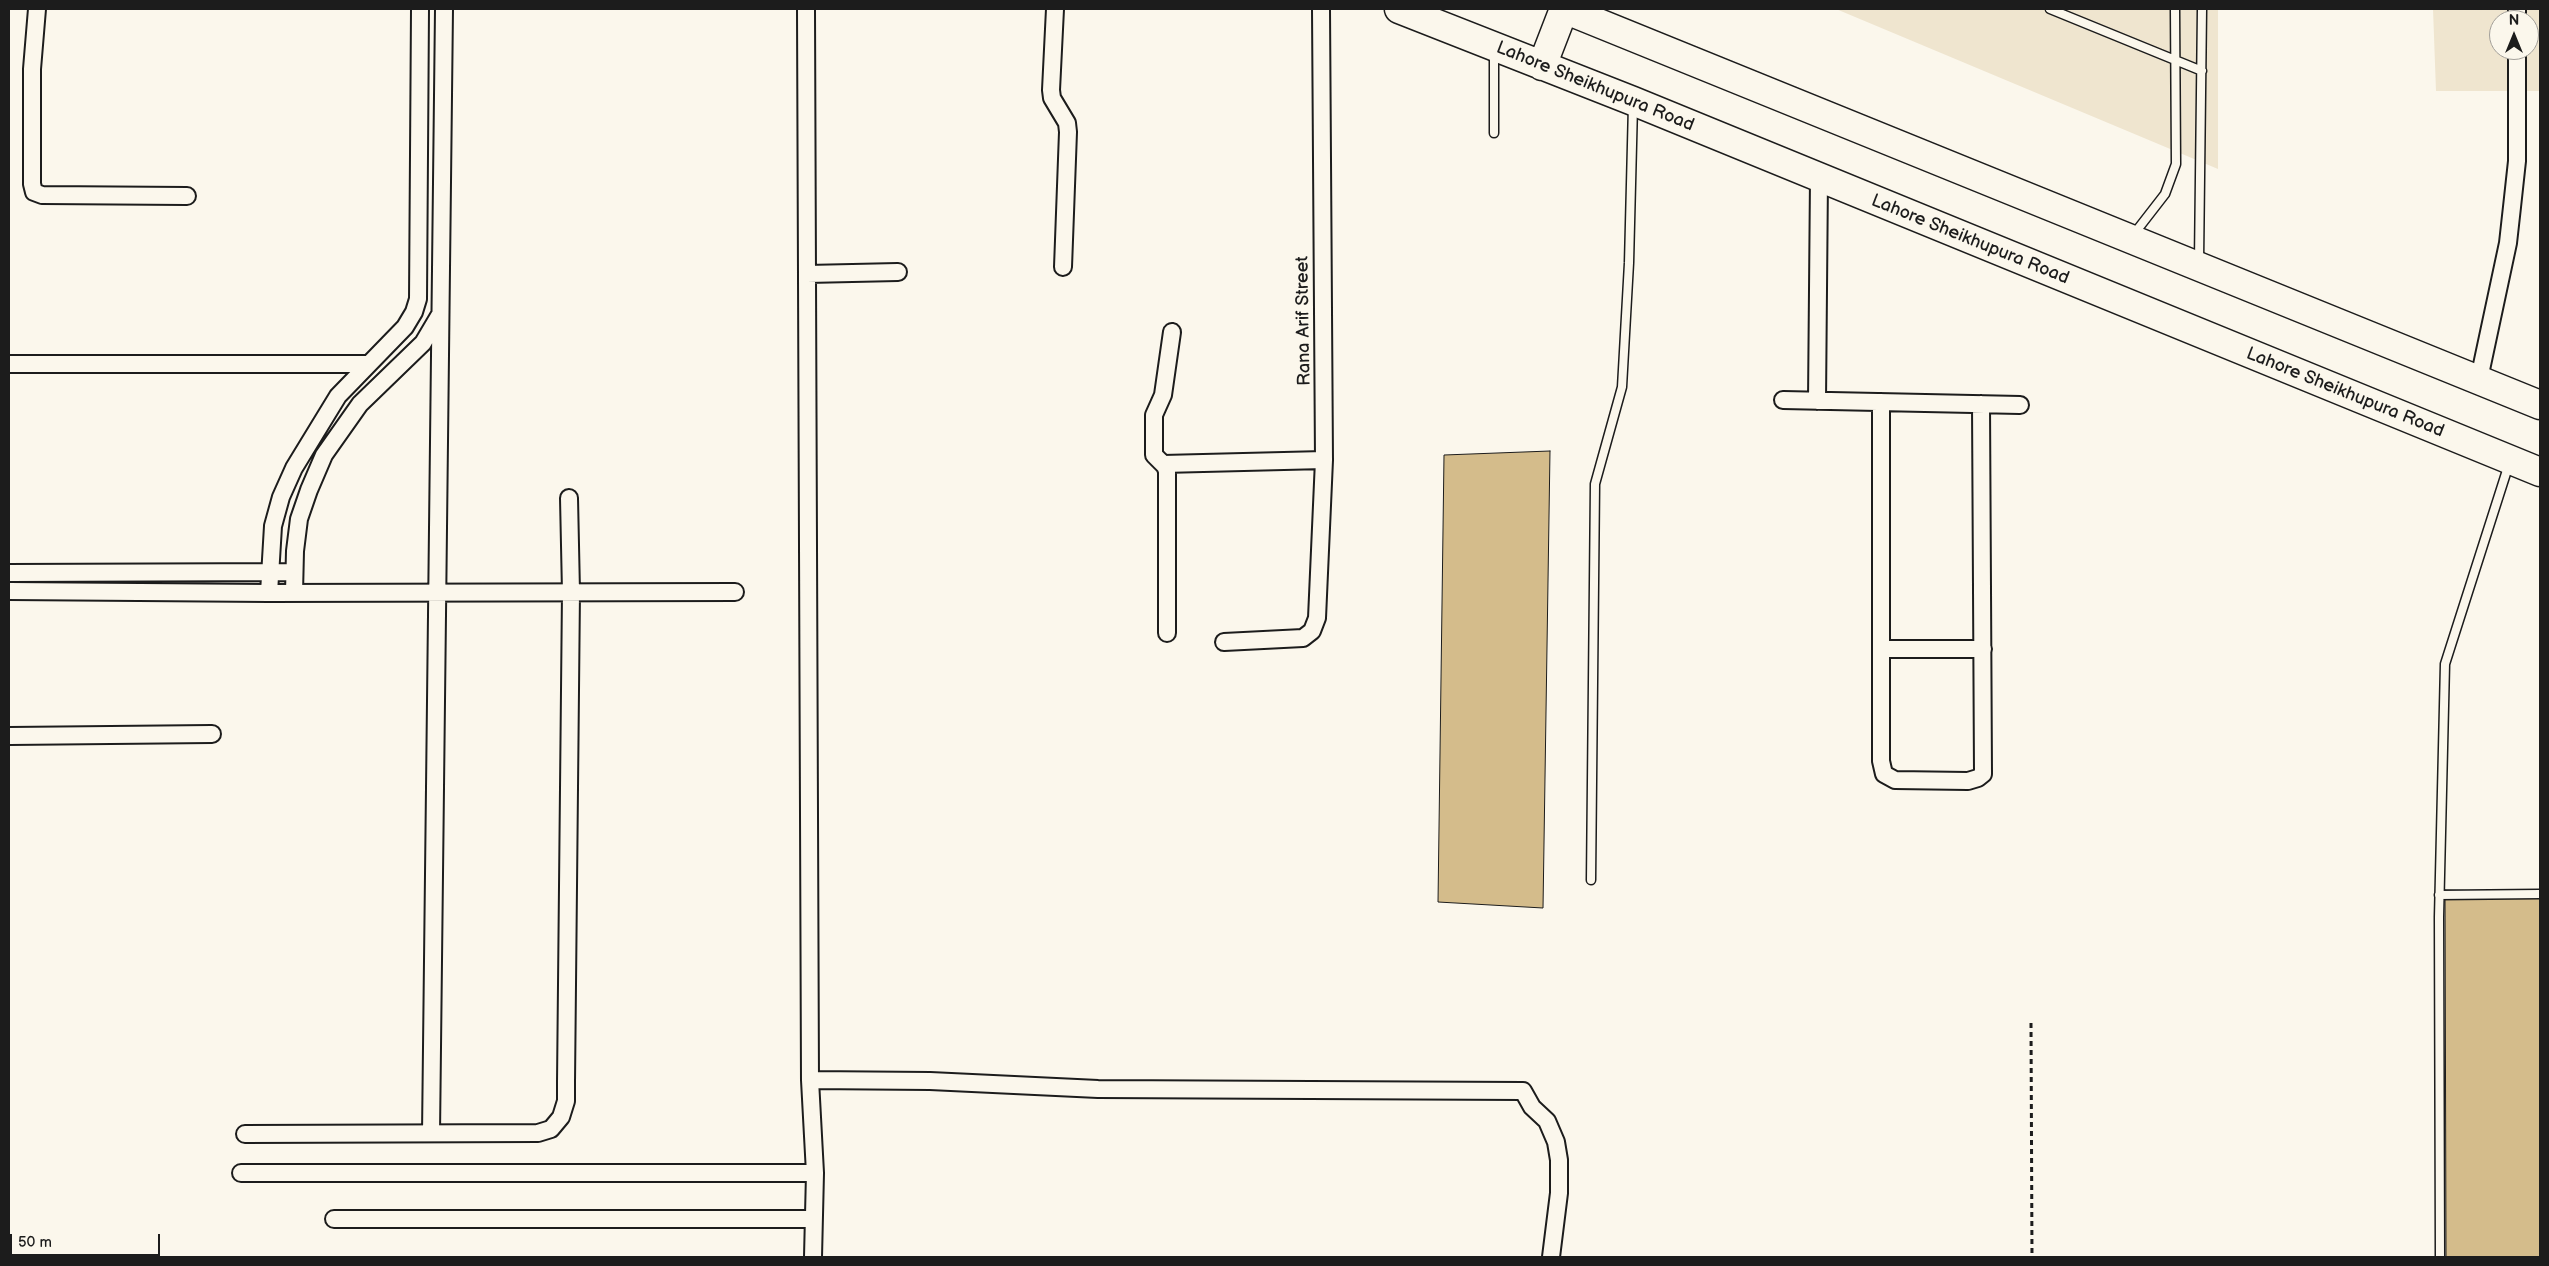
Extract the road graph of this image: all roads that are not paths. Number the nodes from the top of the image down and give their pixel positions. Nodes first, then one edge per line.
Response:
1 (37, 9) edge
2 (420, 9) edge
3 (444, 9) edge
4 (806, 9) edge
5 (1055, 9) edge
6 (1321, 9) edge
7 (1399, 9) edge
8 (1564, 9) edge
9 (2050, 9) edge
10 (2175, 9) edge
11 (2202, 9) edge
12 (1494, 46) junction
13 (2517, 60) edge
14 (2176, 61) junction
15 (1542, 66) junction
16 (2202, 71) junction
17 (1633, 101) junction
18 (1494, 133) dead end
19 (1819, 178) junction
20 (187, 196) dead end
21 (2131, 238) junction
22 (2199, 265) junction
23 (1063, 267) dead end
24 (898, 272) dead end
25 (807, 274) junction
26 (440, 314) junction
27 (1172, 332) dead end
28 (9, 364) edge
29 (367, 364) junction
30 (2479, 380) junction
31 (1783, 400) dead end
32 (1817, 401) junction
33 (1881, 402) junction
34 (1981, 404) junction
35 (2540, 404) edge
36 (2020, 405) dead end
37 (1324, 460) junction
38 (2510, 460) junction
39 (1163, 464) junction
40 (2540, 472) edge
41 (570, 498) dead end
42 (269, 572) junction
43 (294, 572) junction
44 (9, 573) edge
45 (9, 591) edge
46 (437, 592) junction
47 (571, 592) junction
48 (735, 592) dead end
49 (269, 593) junction
50 (294, 593) junction
51 (1167, 633) dead end
52 (1224, 642) dead end
53 (1881, 649) junction
54 (1983, 649) junction
55 (212, 734) dead end
56 (9, 736) edge
57 (1591, 880) dead end
58 (2540, 894) edge
59 (2439, 895) junction
60 (810, 1080) junction
61 (431, 1133) junction
62 (245, 1134) dead end
63 (815, 1173) junction
64 (241, 1174) dead end
65 (334, 1219) dead end
66 (812, 1219) junction
67 (812, 1257) edge
68 (1551, 1257) edge
69 (2440, 1257) edge

1 - 20 street
2 - 29 street
3 - 26 street
4 - 25 street
5 - 23 street
6 - 37 street, Rana Arif Street
7 - 12 highway, Lahore Sheikhupura Road
8 - 15 highway
8 - 21 highway
9 - 14 lane
10 - 14 lane
11 - 16 lane
12 - 15 highway, Lahore Sheikhupura Road
12 - 18 lane
13 - 30 street
14 - 16 lane
14 - 21 lane
15 - 17 highway, Lahore Sheikhupura Road
16 - 22 lane
17 - 19 highway, Lahore Sheikhupura Road
17 - 57 lane
19 - 32 street
19 - 38 highway, Lahore Sheikhupura Road
21 - 22 highway
22 - 30 highway
24 - 25 street
25 - 60 street
26 - 43 street
26 - 46 street
27 - 39 street
28 - 29 street
29 - 42 street
30 - 35 highway
31 - 32 street
32 - 33 street
33 - 34 street
33 - 53 street
34 - 36 street
34 - 54 street
37 - 39 street
37 - 52 street, Rana Arif Street
38 - 40 highway, Lahore Sheikhupura Road
38 - 59 lane
39 - 51 street
41 - 47 street
42 - 43 street
42 - 44 street
42 - 49 street
43 - 50 street
45 - 49 street
46 - 47 street
46 - 50 street
46 - 61 street
47 - 48 street
47 - 61 street
49 - 50 street
53 - 54 street
53 - 54 street
55 - 56 street
58 - 59 lane
59 - 69 lane
60 - 63 street
60 - 68 street
61 - 62 street
63 - 64 street
63 - 66 street
65 - 66 street
66 - 67 street

